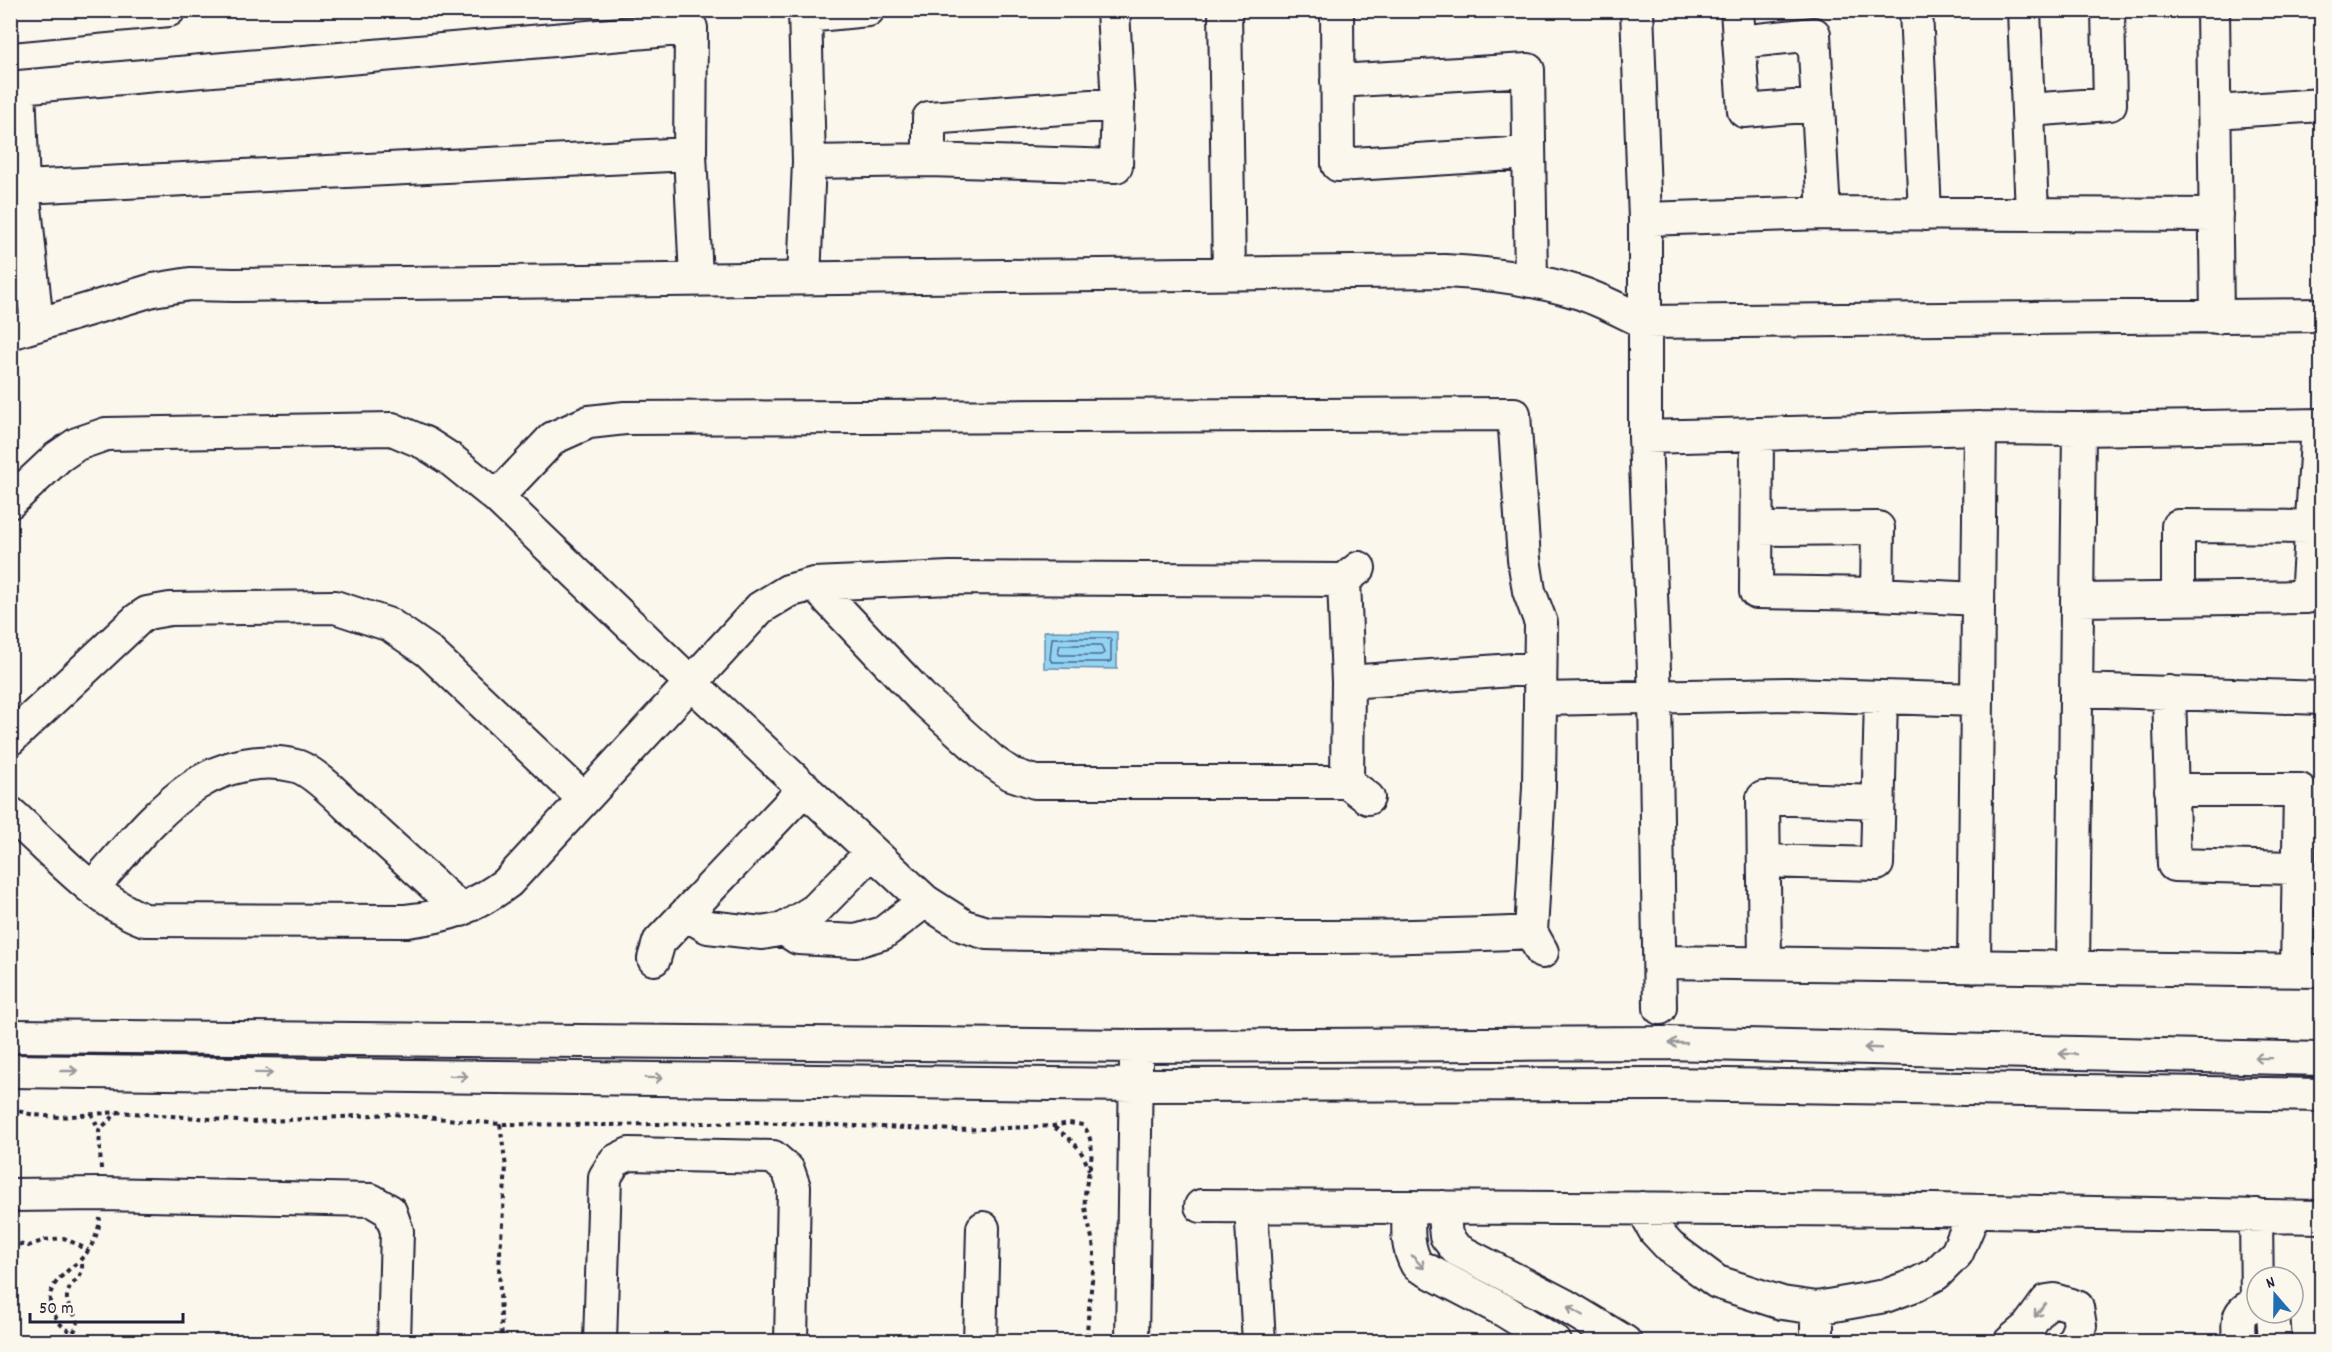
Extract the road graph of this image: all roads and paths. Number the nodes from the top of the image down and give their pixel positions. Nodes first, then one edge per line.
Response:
1 (169, 10) edge
2 (868, 10) edge
3 (1113, 10) edge
4 (1225, 10) edge
5 (1337, 10) edge
6 (1637, 10) edge
7 (1737, 10) edge
8 (1916, 10) edge
9 (2024, 10) edge
10 (2108, 10) edge
11 (2213, 10) edge
12 (806, 13) edge
13 (10, 25) edge
14 (1739, 42) junction
15 (1337, 81) junction
16 (1118, 104) junction
17 (1818, 105) junction
18 (2322, 105) edge
19 (2028, 110) junction
20 (2215, 112) junction
21 (1528, 153) junction
22 (690, 154) junction
23 (929, 160) junction
24 (809, 162) junction
25 (23, 187) junction
26 (1824, 213) junction
27 (1925, 214) junction
28 (2032, 214) junction
29 (2216, 215) junction
30 (1645, 219) junction
31 (1229, 273) junction
32 (696, 278) junction
33 (804, 278) junction
34 (1531, 281) junction
35 (2322, 315) edge
36 (2217, 317) junction
37 (1645, 322) junction
38 (24, 329) edge
39 (2320, 425) edge
40 (1980, 428) junction
41 (2079, 429) junction
42 (1757, 434) junction
43 (1645, 437) junction
44 (12, 496) edge
45 (497, 497) junction
46 (2312, 527) junction
47 (1757, 529) junction
48 (814, 584) junction
49 (1877, 594) junction
50 (2178, 598) junction
51 (1978, 599) junction
52 (2077, 600) junction
53 (1539, 668) junction
54 (690, 682) junction
55 (1348, 682) junction
56 (2077, 690) junction
57 (2169, 692) junction
58 (1655, 697) junction
59 (1881, 697) junction
60 (2322, 698) edge
61 (1541, 699) junction
62 (1977, 700) junction
63 (10, 739) edge
64 (804, 788) junction
65 (2171, 790) junction
66 (583, 798) junction
67 (1878, 802) junction
68 (10, 813) edge
69 (872, 852) junction
70 (1764, 861) junction
71 (2299, 868) junction
72 (92, 888) junction
73 (925, 901) junction
74 (461, 910) junction
75 (686, 914) junction
76 (784, 929) junction
77 (654, 959) dead end
78 (1660, 962) junction
79 (1765, 963) junction
80 (1974, 967) junction
81 (2073, 968) junction
82 (2309, 970) edge
83 (1660, 1008) dead end
84 (10, 1036) edge
85 (1136, 1046) junction
86 (2322, 1059) edge
87 (10, 1071) edge
88 (1136, 1085) junction
89 (2322, 1095) edge
90 (10, 1109) edge
91 (118, 1112) junction
92 (91, 1113) junction
93 (500, 1124) junction
94 (1053, 1126) junction
95 (99, 1130) junction
96 (1089, 1171) junction
97 (101, 1194) junction
98 (10, 1195) edge
99 (1202, 1206) dead end
100 (1251, 1206) junction
101 (1409, 1207) junction
102 (1443, 1207) junction
103 (1642, 1208) junction
104 (1975, 1211) junction
105 (2256, 1215) junction
106 (2322, 1217) edge
107 (983, 1228) dead end
108 (10, 1242) edge
109 (88, 1250) junction
110 (81, 1259) junction
111 (2257, 1265) edge
112 (1817, 1308) junction
113 (2245, 1308) edge
114 (2274, 1325) edge
115 (74, 1333) junction
116 (21, 1341) edge
117 (26, 1341) edge
118 (58, 1341) edge
119 (84, 1341) edge
120 (394, 1341) edge
121 (502, 1341) edge
122 (600, 1341) edge
123 (791, 1341) edge
124 (980, 1341) edge
125 (1087, 1341) edge
126 (1132, 1341) edge
127 (1259, 1341) edge
128 (1555, 1341) edge
129 (1626, 1341) edge
130 (1817, 1341) edge
131 (2010, 1341) edge
132 (2073, 1341) edge
133 (2239, 1341) edge
134 (2275, 1341) edge

1 - 13 street
2 - 12 street
3 - 16 street
4 - 31 street
5 - 15 street
6 - 30 street
7 - 14 street
8 - 27 street
9 - 19 street
10 - 19 street
11 - 20 street
12 - 24 street
14 - 17 street
14 - 17 street
15 - 21 street
15 - 21 street
16 - 23 street
16 - 23 street
17 - 26 street
18 - 20 street
19 - 28 street
20 - 29 street
21 - 34 street
22 - 25 street
22 - 25 street
22 - 32 street
23 - 24 street
24 - 33 street
25 - 38 street
26 - 27 street
26 - 30 street
27 - 28 street
28 - 29 street
29 - 36 street
30 - 37 street
31 - 33 street
31 - 34 street
32 - 33 street
32 - 38 street
34 - 37 street
35 - 36 street
36 - 37 street
37 - 43 street
39 - 41 street
39 - 46 street
40 - 41 street
40 - 42 street
40 - 51 street
41 - 52 street
42 - 43 street
42 - 47 street
43 - 58 street
44 - 45 street
45 - 53 street
45 - 54 street
46 - 50 street
46 - 50 street
47 - 49 street
47 - 49 street
48 - 54 street
48 - 55 street
48 - 55 street
49 - 51 street
50 - 52 street
51 - 62 street
52 - 56 street
53 - 55 street
53 - 61 street
54 - 64 street
54 - 66 street
56 - 57 street
56 - 81 street
57 - 60 street
57 - 65 street
58 - 59 street
58 - 61 street
58 - 78 street
59 - 62 street
59 - 67 street
61 - 73 street
62 - 80 street
63 - 66 street
64 - 69 street
64 - 75 street
65 - 71 street
65 - 71 street
66 - 74 street
67 - 70 street
67 - 70 street
68 - 72 street
69 - 73 street
69 - 76 street
70 - 79 street
71 - 82 street
72 - 74 street
72 - 74 street
73 - 76 street
75 - 76 street
75 - 77 street
78 - 79 street
78 - 83 street
79 - 80 street
80 - 81 street
81 - 82 street
84 - 85 street
86 -> 85 street
85 - 88 street
87 -> 88 street
88 - 89 street
88 - 126 street
90 - 92 path
91 - 92 path
91 - 93 path
91 - 95 path
92 - 95 path
93 - 94 path
93 - 121 path
94 - 96 path
94 - 96 path
95 - 97 path
96 - 125 path
97 - 98 street
97 - 109 path
97 - 120 street
99 - 100 street
100 - 101 street
100 - 127 street
101 - 102 street
101 -> 128 street
102 - 103 street
129 -> 102 street
103 - 104 street
103 - 112 street
104 - 105 street
104 - 112 street
105 - 106 street
105 - 111 street
107 - 124 street
108 - 109 path
109 - 110 path
110 - 115 path
110 - 115 path
112 - 130 street
113 - 133 street
114 - 134 street
115 - 118 path
115 - 119 path
116 - 117 path
122 - 123 street
132 -> 131 street

